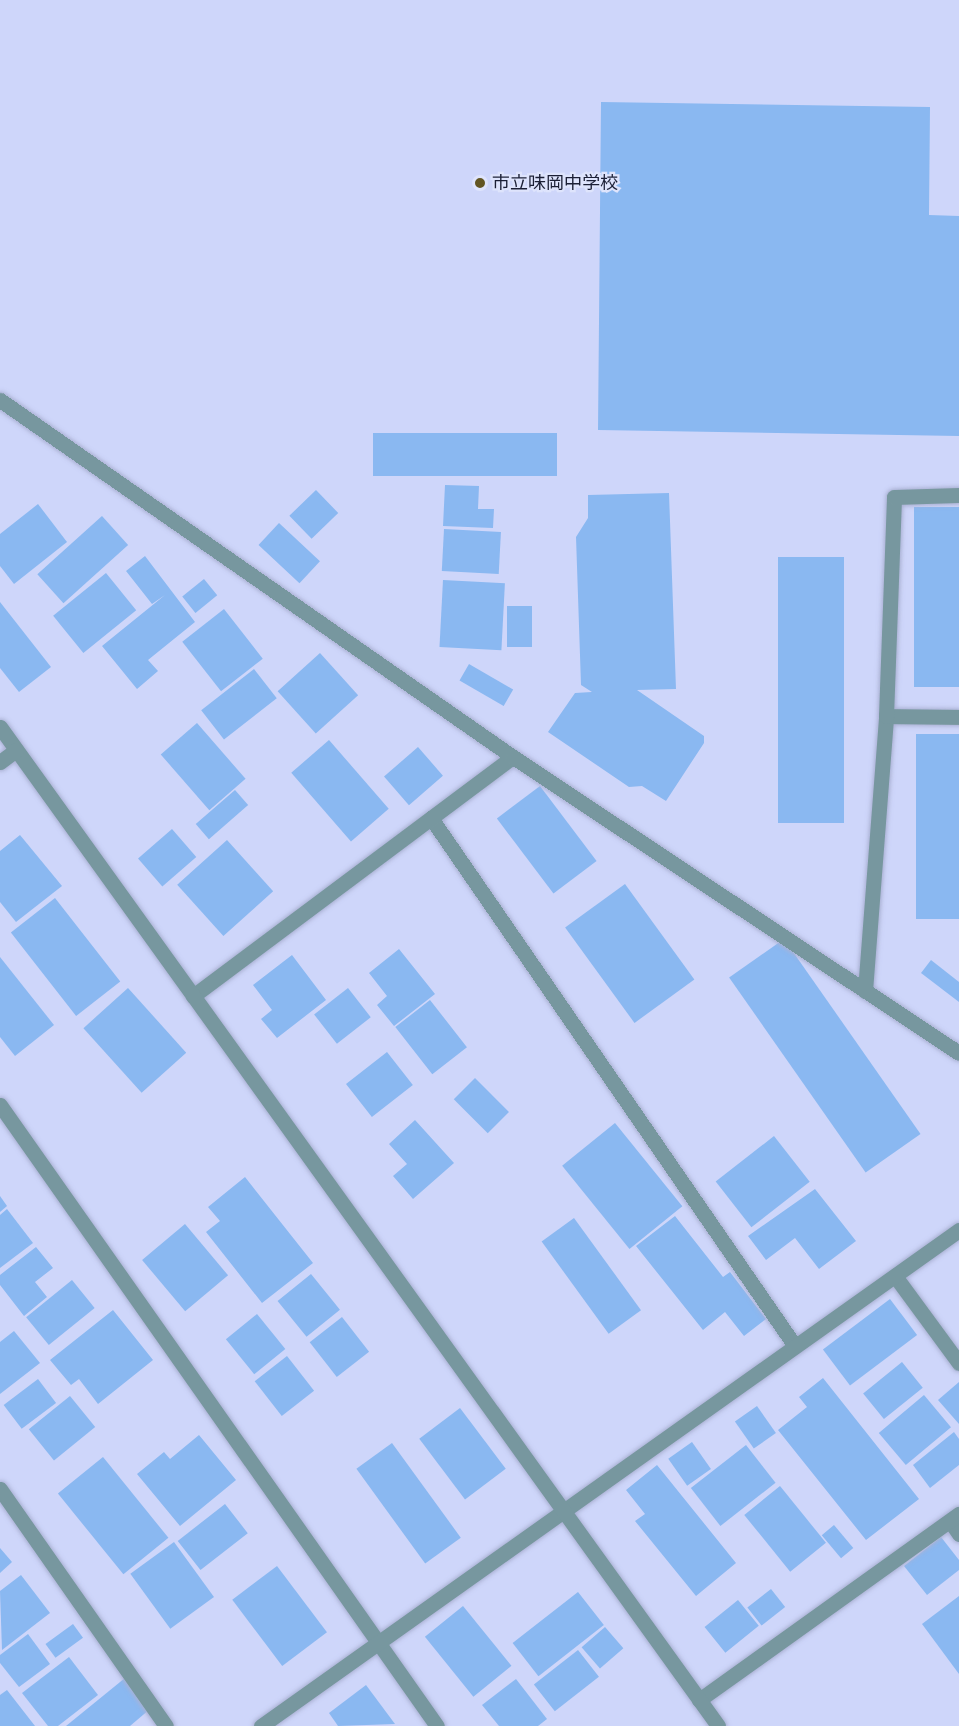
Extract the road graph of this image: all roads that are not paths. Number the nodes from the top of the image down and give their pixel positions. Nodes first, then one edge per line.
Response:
1 (0, 400) edge
2 (959, 495) edge
3 (886, 716) junction
4 (959, 717) edge
5 (0, 727) edge
6 (16, 750) junction
7 (513, 757) junction
8 (0, 762) edge
9 (430, 818) junction
10 (865, 991) junction
11 (193, 996) junction
12 (959, 1053) edge
13 (0, 1105) edge
14 (959, 1230) edge
15 (895, 1276) junction
16 (795, 1346) junction
17 (959, 1363) edge
18 (0, 1489) edge
19 (560, 1510) junction
20 (954, 1517) edge
21 (959, 1534) edge
22 (379, 1645) junction
23 (699, 1700) junction
24 (166, 1726) edge
25 (261, 1726) edge
26 (437, 1726) edge
27 (718, 1726) edge

1 - 7 street
2 - 3 street
3 - 4 street
3 - 10 street
5 - 6 street
6 - 8 street
6 - 11 street
7 - 9 street
7 - 10 street
9 - 11 street
9 - 16 street
10 - 12 street
11 - 19 street
13 - 22 street
14 - 15 street
15 - 16 street
15 - 17 street
16 - 19 street
18 - 24 street
19 - 22 street
19 - 23 street
20 - 21 street
20 - 23 street
22 - 25 street
22 - 26 street
23 - 27 street

